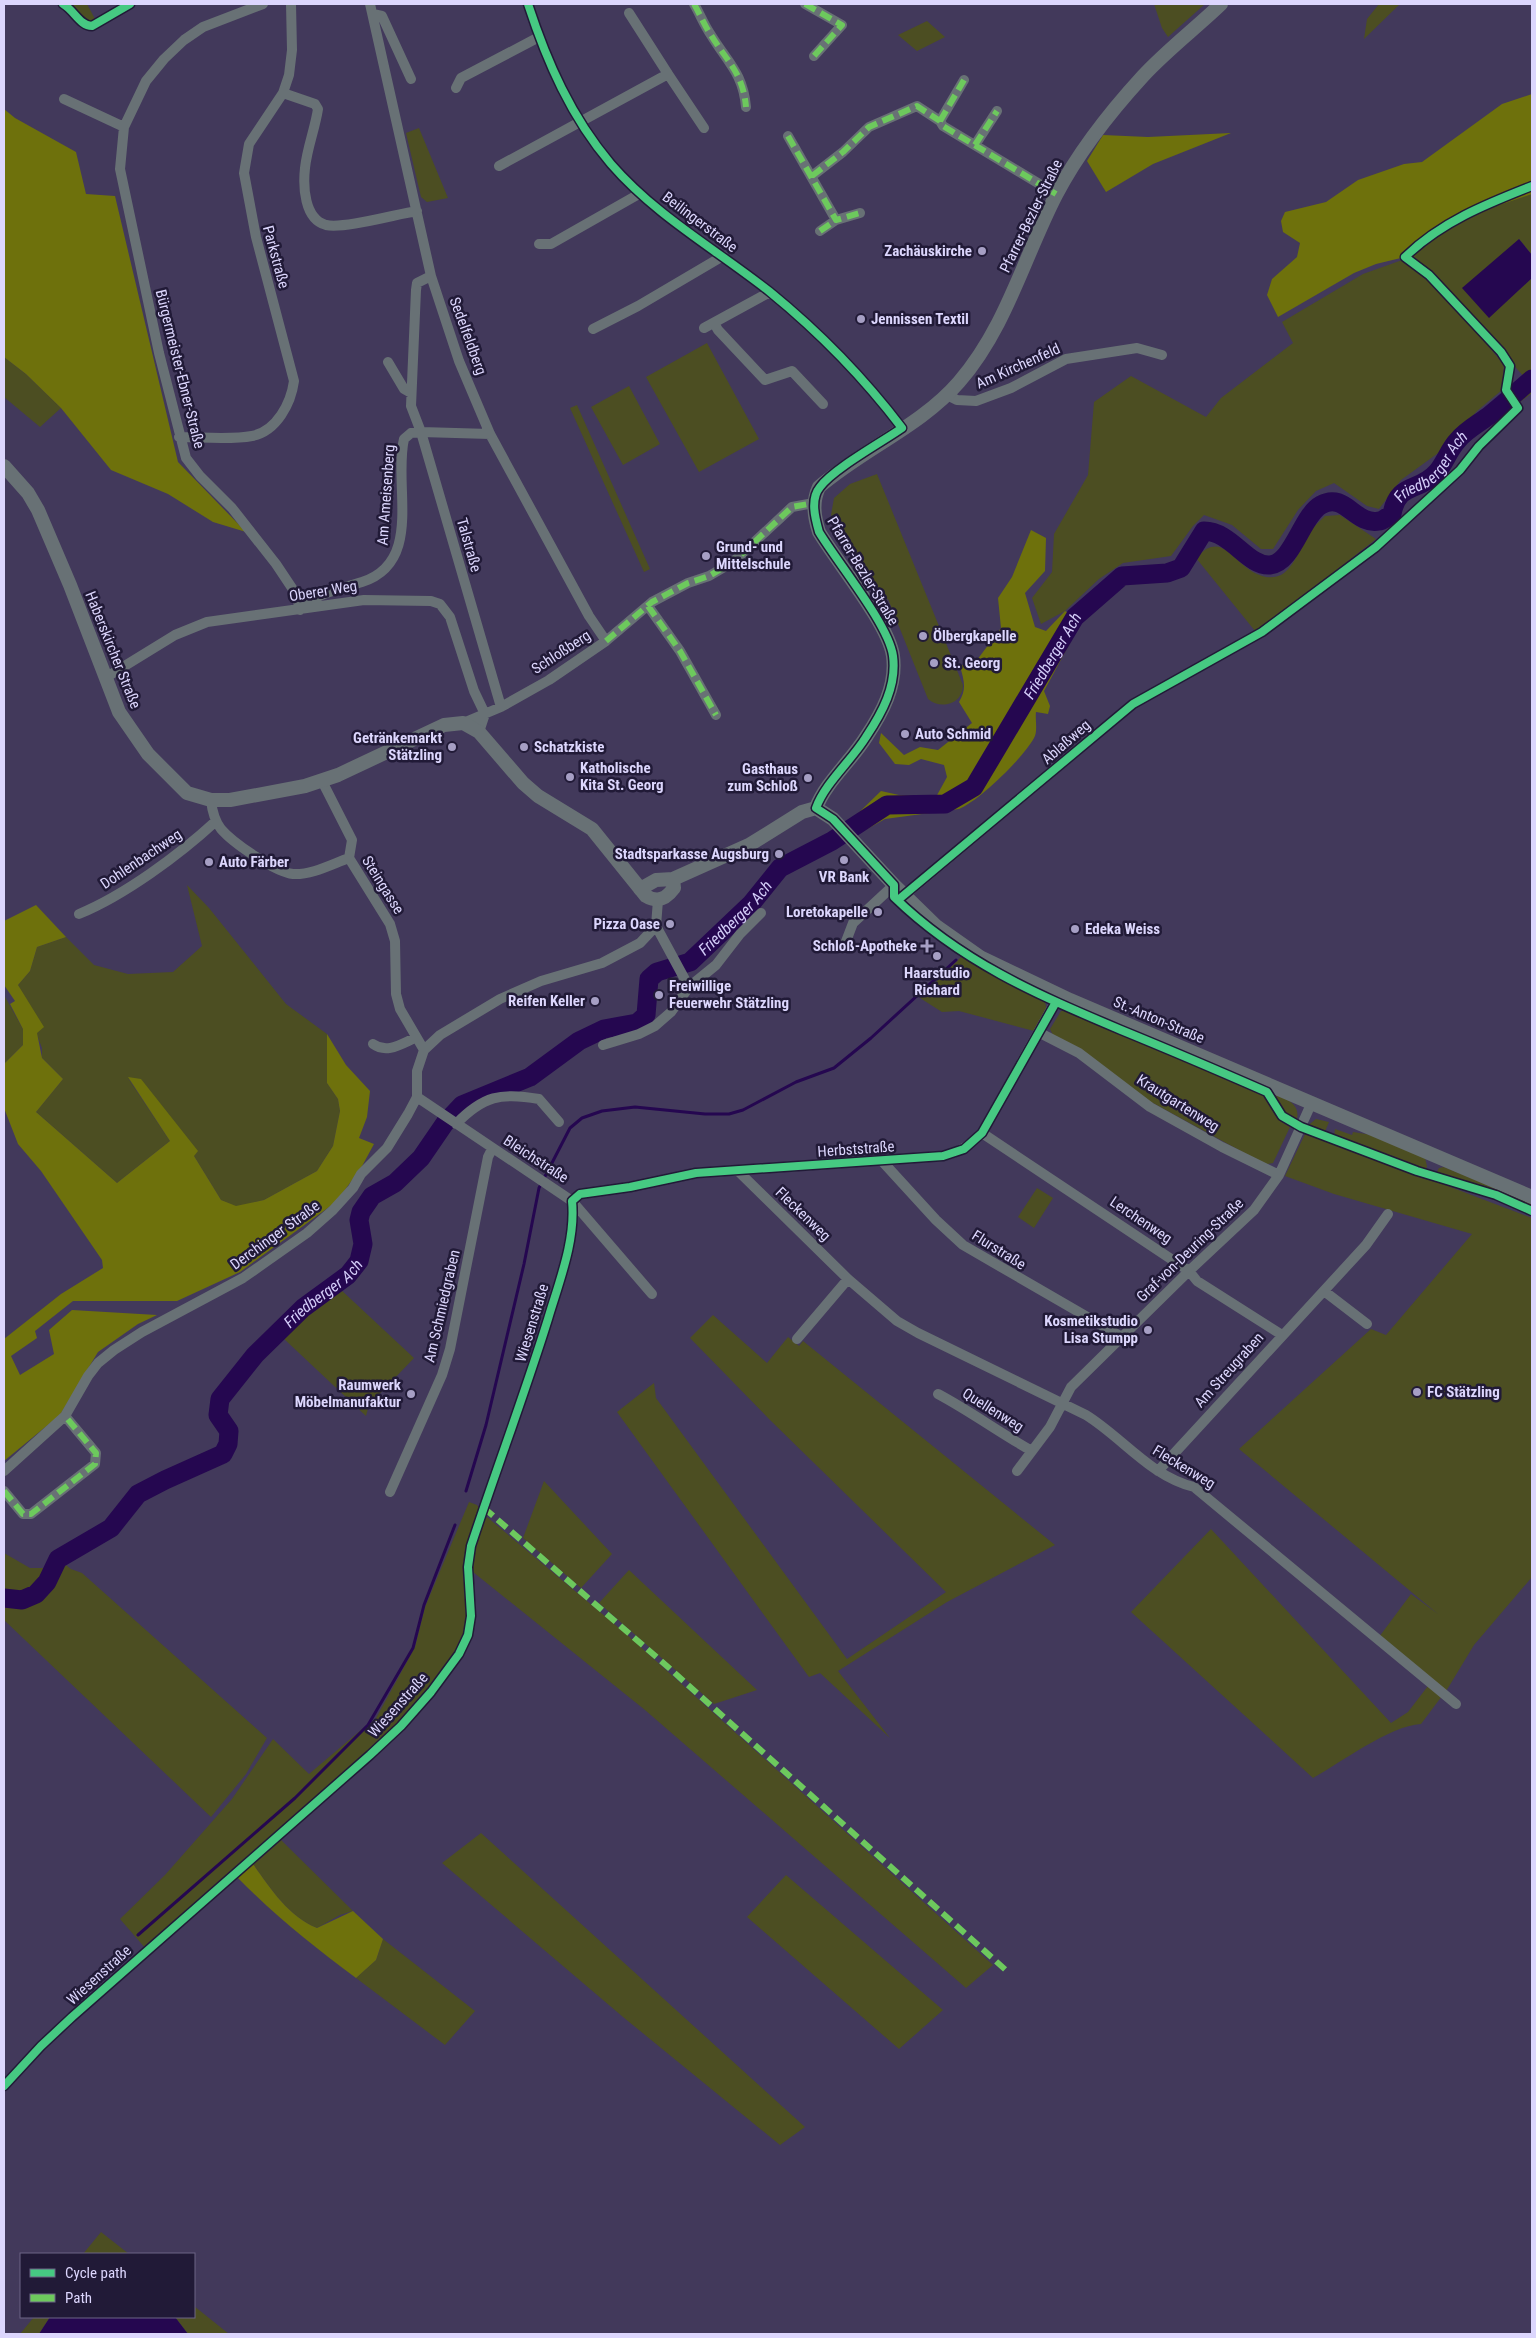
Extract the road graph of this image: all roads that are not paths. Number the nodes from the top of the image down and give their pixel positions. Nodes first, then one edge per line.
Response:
1 (263, 4) edge
2 (291, 4) edge
3 (370, 4) edge
4 (528, 4) edge
5 (694, 4) edge
6 (805, 4) edge
7 (1221, 4) edge
8 (629, 13) dead end
9 (373, 14) junction
10 (539, 38) junction
11 (814, 56) dead end
12 (668, 74) junction
13 (411, 79) dead end
14 (964, 80) dead end
15 (456, 88) dead end
16 (283, 93) junction
17 (64, 99) dead end
18 (746, 107) dead end
19 (997, 111) dead end
20 (940, 121) junction
21 (580, 122) junction
22 (124, 127) junction
23 (704, 128) dead end
24 (788, 136) dead end
25 (975, 145) junction
26 (499, 166) dead end
27 (812, 176) junction
28 (639, 194) junction
29 (1056, 194) junction
30 (417, 211) junction
31 (860, 213) dead end
32 (836, 220) junction
33 (820, 231) dead end
34 (539, 244) dead end
35 (723, 256) junction
36 (431, 276) junction
37 (770, 292) junction
38 (714, 322) junction
39 (704, 328) dead end
40 (593, 329) dead end
41 (1162, 355) dead end
42 (388, 362) dead end
43 (411, 393) junction
44 (946, 395) junction
45 (823, 404) dead end
46 (902, 428) junction
47 (421, 432) junction
48 (490, 434) junction
49 (179, 437) junction
50 (4, 466) edge
51 (814, 503) junction
52 (648, 606) junction
53 (300, 610) junction
54 (1262, 632) dead end
55 (606, 641) junction
56 (105, 678) junction
57 (501, 706) junction
58 (485, 714) junction
59 (716, 715) dead end
60 (463, 724) junction
61 (480, 732) junction
62 (322, 781) junction
63 (211, 800) junction
64 (816, 808) junction
65 (216, 821) junction
66 (349, 858) junction
67 (673, 879) junction
68 (894, 885) junction
69 (640, 889) junction
70 (904, 895) junction
71 (658, 900) junction
72 (761, 913) dead end
73 (79, 914) dead end
74 (656, 926) junction
75 (845, 944) dead end
76 (689, 987) junction
77 (1059, 996) junction
78 (1040, 1033) junction
79 (415, 1038) junction
80 (373, 1044) dead end
81 (603, 1045) dead end
82 (424, 1050) junction
83 (417, 1097) junction
84 (1312, 1102) junction
85 (559, 1122) dead end
86 (455, 1123) junction
87 (982, 1132) junction
88 (492, 1149) junction
89 (882, 1161) junction
90 (738, 1171) junction
91 (1279, 1175) junction
92 (1532, 1196) edge
93 (572, 1201) junction
94 (1388, 1214) dead end
95 (1189, 1271) junction
96 (848, 1279) junction
97 (1324, 1291) junction
98 (652, 1294) dead end
99 (1367, 1324) dead end
100 (1282, 1334) junction
101 (1122, 1337) junction
102 (797, 1339) dead end
103 (938, 1394) dead end
104 (1063, 1403) junction
105 (65, 1416) junction
106 (1032, 1451) junction
107 (1017, 1470) dead end
108 (4, 1471) edge
109 (1158, 1471) junction
110 (4, 1490) edge
111 (390, 1492) dead end
112 (1456, 1704) dead end
113 (4, 2086) edge

1 - 22 street, Bürgermeister-Ebner-Straße
2 - 16 street, Parkstraße
3 - 9 street, Sedelfeldberg
4 - 10 street, Beilingerstraße
5 - 18 street
6 - 11 street
7 - 29 street, Pfarrer-Bezler-Straße
8 - 12 street
9 - 13 street, Sedelfeldberg
9 - 30 street, Sedelfeldberg
10 - 15 street
10 - 21 street, Beilingerstraße
12 - 21 street
12 - 23 street
14 - 20 street
16 - 30 street
16 - 49 street, Parkstraße
17 - 22 street
19 - 25 street
20 - 25 street
20 - 27 street
21 - 26 street
21 - 28 street, Beilingerstraße
22 - 49 street, Bürgermeister-Ebner-Straße
24 - 27 street
25 - 29 street
27 - 32 street
28 - 34 street, Beilingerstraße
28 - 35 street, Beilingerstraße
29 - 44 street, Pfarrer-Bezler-Straße
30 - 36 street, Sedelfeldberg
31 - 32 street
32 - 33 street
35 - 37 street, Beilingerstraße
35 - 40 street, Beilingerstraße
36 - 43 street, Talstraße
36 - 48 street, Sedelfeldberg
37 - 38 street
37 - 46 street, Beilingerstraße
38 - 39 street
38 - 45 street
41 - 44 street, Am Kirchenfeld
42 - 43 street
43 - 47 street, Talstraße
44 - 46 street, Pfarrer-Bezler-Straße
46 - 51 street, Pfarrer-Bezler-Straße
47 - 48 street
47 - 53 street, Am Ameisenberg
47 - 57 street, Talstraße
48 - 55 street, Sedelfeldberg
49 - 53 street, Bürgermeister-Ebner-Straße
50 - 56 street, Haberskircher Straße
51 - 52 street, Schloßberg
51 - 64 street, Pfarrer-Bezler-Straße
52 - 55 street, Schloßberg
52 - 59 street
53 - 56 street, Oberer Weg
53 - 58 street, Oberer Weg
54 - 70 street, Ablaßweg
55 - 57 street, Schloßberg
56 - 63 street, Haberskircher Straße
57 - 58 street, Schloßberg
58 - 60 street, Schloßberg
58 - 61 street
60 - 61 street
60 - 62 street, Haberskircher Straße
61 - 69 street
62 - 63 street, Haberskircher Straße
62 - 66 street
63 - 65 street, Steingasse
64 - 67 street
64 - 68 street, St.-Anton-Straße
65 - 66 street, Steingasse
65 - 73 street, Dohlenbachweg
66 - 79 street, Steingasse
67 - 69 street
67 - 71 street
68 - 70 street, St.-Anton-Straße
68 - 75 street
69 - 71 street
70 - 77 street, St.-Anton-Straße
71 - 74 street
72 - 76 street
74 - 76 street
74 - 82 street
76 - 81 street
77 - 78 street, Herbststraße
77 - 84 street, St.-Anton-Straße
78 - 87 street, Herbststraße
78 - 91 street, Krautgartenweg
79 - 80 street
79 - 82 street, Steingasse
82 - 83 street
83 - 86 street, Bleichstraße
83 - 105 street, Derchinger Straße
84 - 91 street, Graf-von-Deuring-Straße
84 - 92 street, St.-Anton-Straße
85 - 86 street
86 - 88 street, Bleichstraße
87 - 89 street, Herbststraße
87 - 95 street, Lerchenweg
88 - 93 street, Bleichstraße
88 - 111 street, Am Schmiedgraben
89 - 90 street, Herbststraße
89 - 101 street, Flurstraße
90 - 93 street, Herbststraße
90 - 96 street, Fleckenweg
91 - 95 street, Graf-von-Deuring-Straße
93 - 98 street, Bleichstraße
93 - 113 street, Wiesenstraße
94 - 97 street, Am Streugraben
95 - 100 street, Lerchenweg
95 - 101 street, Graf-von-Deuring-Straße
96 - 102 street
96 - 104 street, Fleckenweg
97 - 99 street
97 - 100 street, Am Streugraben
100 - 109 street, Am Streugraben
101 - 104 street, Graf-von-Deuring-Straße
103 - 106 street, Quellenweg
104 - 106 street, Quellenweg
104 - 109 street, Fleckenweg
105 - 108 street, Derchinger Straße
105 - 110 street
106 - 107 street, Quellenweg
109 - 112 street, Fleckenweg

